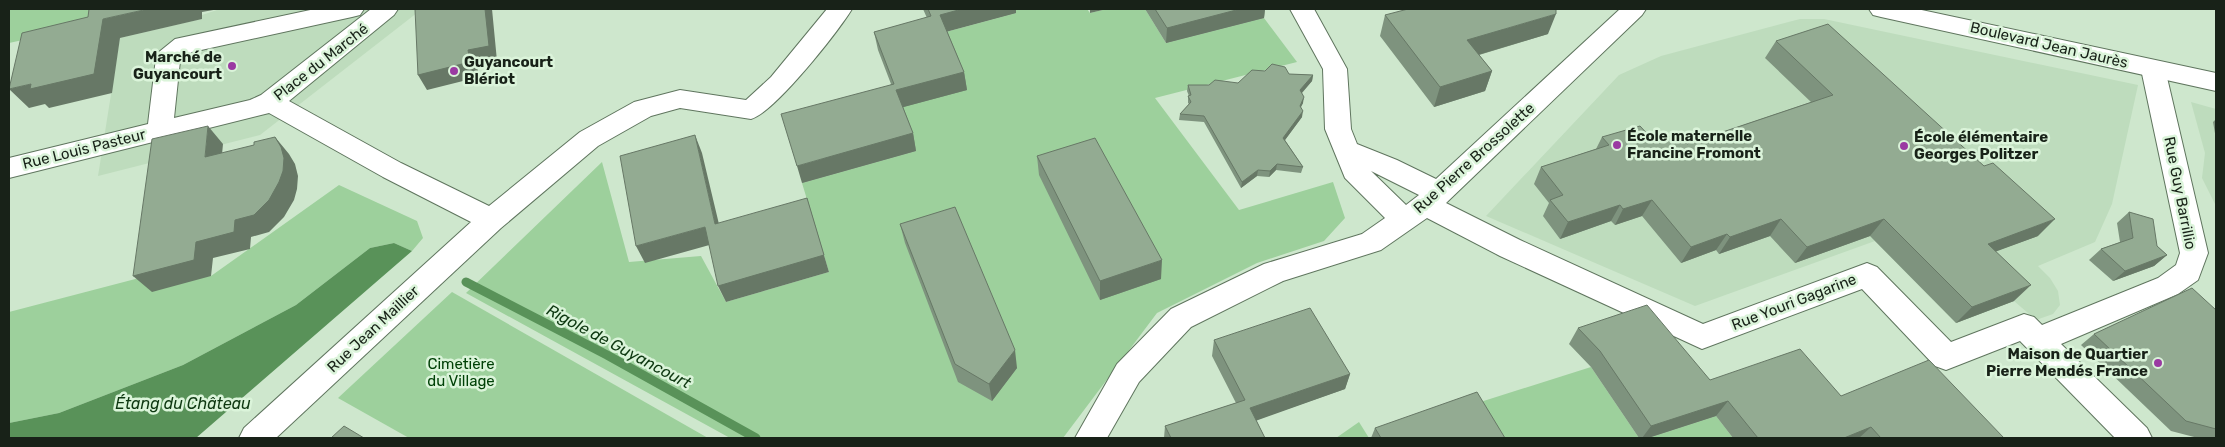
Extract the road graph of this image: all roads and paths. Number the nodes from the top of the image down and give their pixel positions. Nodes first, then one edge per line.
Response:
1 (352, 9) edge
2 (386, 9) edge
3 (840, 9) edge
4 (1302, 9) edge
5 (1634, 9) edge
6 (1881, 9) edge
7 (2153, 69) junction
8 (2216, 82) edge
9 (270, 102) junction
10 (160, 131) junction
11 (1345, 150) junction
12 (9, 168) edge
13 (1432, 199) junction
14 (491, 220) junction
15 (1404, 220) junction
16 (2038, 340) junction
17 (255, 438) edge
18 (1091, 438) edge
19 (2136, 438) edge

1 - 10 street, Place du Marché
2 - 9 street, Place du Marché
3 - 14 street, Rue Jean Maillier
4 - 11 street
5 - 13 street, Rue Pierre Brossolette
6 - 7 street, Boulevard Jean Jaurès
7 - 8 street, Boulevard Jean Jaurès
7 - 16 street, Rue Guy Barrillio
9 - 10 street, Place du Marché
9 - 14 street
10 - 12 street, Rue Louis Pasteur
11 - 13 street, Rue Youri Gagarine
11 - 15 street
13 - 15 street, Rue Pierre Brossolette
13 - 16 street, Rue Youri Gagarine
14 - 17 street, Rue Jean Maillier
15 - 18 street, Rue Pierre Brossolette
16 - 19 street, Rue Youri Gagarine

